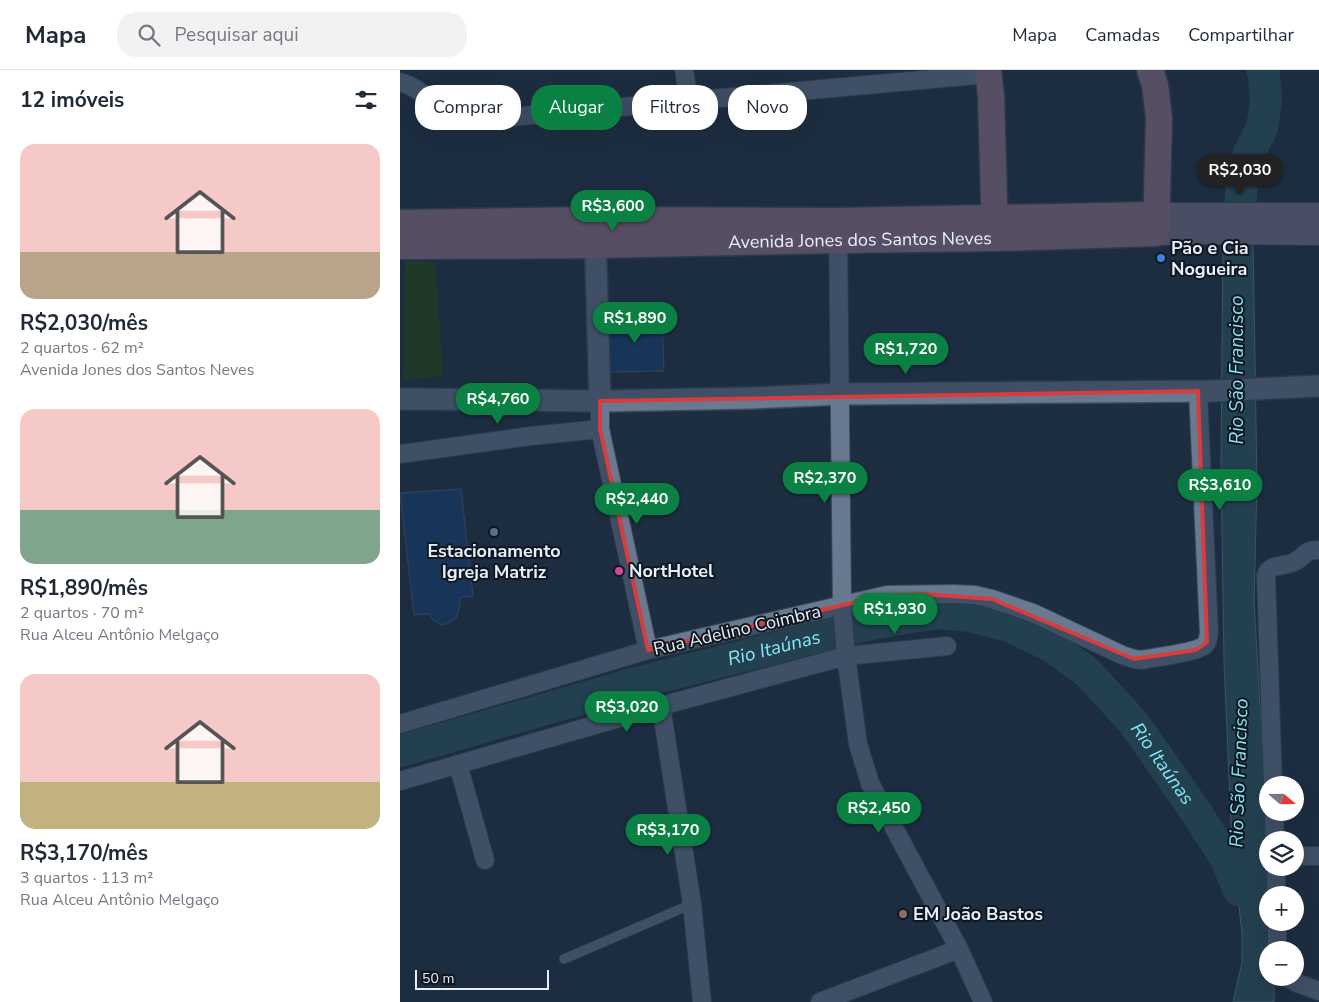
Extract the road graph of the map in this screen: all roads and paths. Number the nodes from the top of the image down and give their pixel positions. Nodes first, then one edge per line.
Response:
1 (684, 70) edge
2 (1150, 70) edge
3 (988, 72) edge
4 (400, 82) edge
5 (686, 85) edge
6 (718, 98) edge
7 (632, 106) edge
8 (1319, 215) edge
9 (400, 222) edge
10 (1156, 224) junction
11 (1268, 224) junction
12 (995, 228) junction
13 (838, 230) junction
14 (595, 233) junction
15 (1319, 233) edge
16 (400, 246) edge
17 (1319, 386) edge
18 (1206, 391) junction
19 (840, 394) junction
20 (400, 399) edge
21 (600, 401) junction
22 (600, 429) junction
23 (400, 454) edge
24 (1319, 550) edge
25 (842, 609) junction
26 (947, 646) dead end
27 (648, 650) junction
28 (846, 650) junction
29 (661, 706) junction
30 (400, 724) edge
31 (458, 764) junction
32 (1273, 776) edge
33 (400, 781) edge
34 (1304, 856) edge
35 (1319, 856) edge
36 (485, 860) dead end
37 (692, 904) junction
38 (959, 949) junction
39 (564, 959) dead end
40 (1304, 985) edge
41 (1319, 992) edge
42 (702, 1002) edge
43 (820, 1002) edge
44 (983, 1002) edge

1 - 5 street
2 - 10 main road
3 - 6 street
3 - 12 main road
4 - 7 street
8 - 11 main road, Avenida Jones dos Santos Neves
9 - 14 main road, Avenida Jones dos Santos Neves
10 - 11 main road, Avenida Jones dos Santos Neves
10 - 12 main road, Avenida Jones dos Santos Neves
11 - 15 main road, Avenida Jones dos Santos Neves
12 - 13 main road, Avenida Jones dos Santos Neves
13 - 14 main road, Avenida Jones dos Santos Neves
13 - 19 street
14 - 16 main road, Avenida Jones dos Santos Neves
14 - 21 street
17 - 18 street
18 - 19 street
18 - 25 street, Rua Adelino Coimbra
19 - 21 street
19 - 25 street
20 - 21 street
21 - 22 street
22 - 23 street
22 - 27 street
24 - 32 street
25 - 27 street, Rua Adelino Coimbra
25 - 28 street
26 - 28 street
27 - 30 street, Rua Adelino Coimbra
28 - 29 street
28 - 38 street
29 - 31 street
29 - 37 street
31 - 33 street
31 - 36 street
34 - 35 street
37 - 39 lane
37 - 42 street
38 - 43 street
38 - 44 street
40 - 41 street

